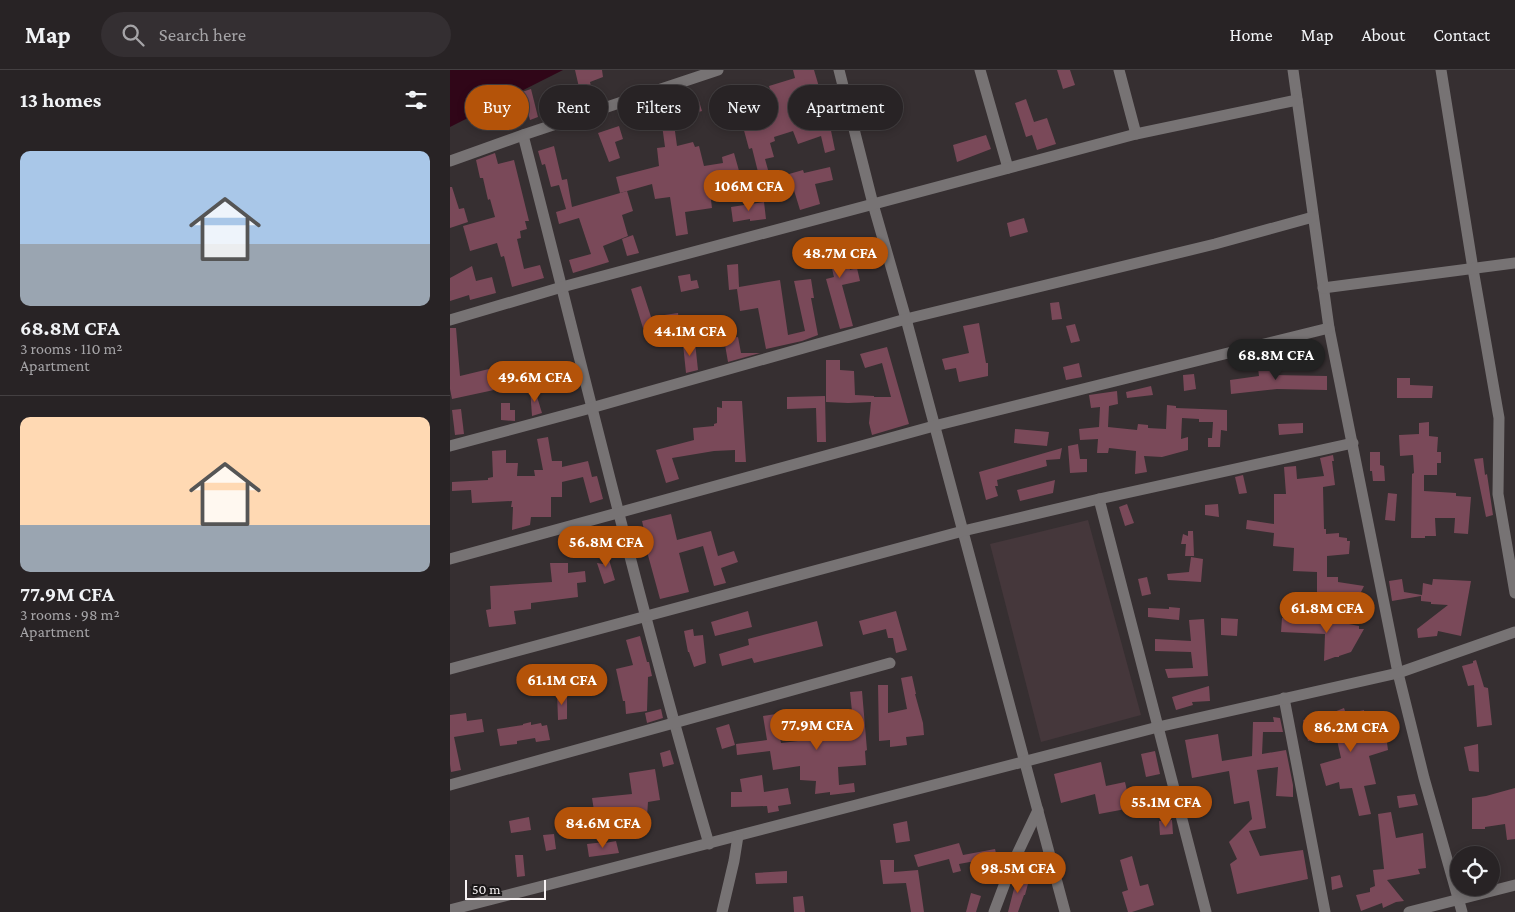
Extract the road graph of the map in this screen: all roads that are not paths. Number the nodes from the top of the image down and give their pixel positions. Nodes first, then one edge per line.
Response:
1 (718, 70) edge
2 (839, 70) edge
3 (980, 70) edge
4 (1119, 70) edge
5 (1293, 70) edge
6 (1441, 70) edge
7 (1297, 100) junction
8 (1136, 134) junction
9 (523, 135) junction
10 (450, 162) edge
11 (1008, 168) junction
12 (873, 204) junction
13 (1313, 216) junction
14 (1515, 263) edge
15 (1473, 269) junction
16 (562, 287) junction
17 (1323, 288) junction
18 (906, 319) junction
19 (450, 320) edge
20 (1329, 328) junction
21 (591, 408) junction
22 (934, 426) junction
23 (1353, 443) junction
24 (450, 446) edge
25 (1099, 499) junction
26 (619, 514) junction
27 (963, 531) junction
28 (450, 559) edge
29 (1515, 594) edge
30 (646, 617) junction
31 (1515, 632) edge
32 (890, 663) dead end
33 (450, 669) edge
34 (1398, 673) junction
35 (1284, 698) junction
36 (674, 723) junction
37 (1158, 727) junction
38 (1025, 762) junction
39 (450, 785) edge
40 (1038, 810) junction
41 (738, 836) junction
42 (709, 844) junction
43 (1515, 885) edge
44 (1459, 899) junction
45 (450, 910) edge
46 (722, 912) edge
47 (994, 912) edge
48 (1065, 912) edge
49 (1206, 912) edge
50 (1325, 912) edge
51 (1409, 912) edge
52 (1462, 912) edge

1 - 9 street
2 - 12 street
3 - 11 street
4 - 8 street
5 - 7 street
6 - 15 street
7 - 8 street
7 - 13 street
8 - 11 street
9 - 10 street
9 - 16 street
11 - 12 street
12 - 16 street
12 - 18 street
13 - 17 street
13 - 18 street
14 - 15 street
15 - 17 street
15 - 29 street
16 - 19 street
16 - 21 street
17 - 20 street
18 - 21 street
18 - 22 street
20 - 22 street
20 - 23 street
21 - 24 street
21 - 26 street
22 - 26 street
22 - 27 street
23 - 25 street
23 - 34 street
25 - 27 street
25 - 37 street
26 - 28 street
26 - 30 street
27 - 30 street
27 - 38 street
30 - 33 street
30 - 36 street
31 - 34 street
32 - 36 street
34 - 35 street
34 - 44 street
35 - 37 street
35 - 50 street
36 - 39 street
36 - 42 street
37 - 38 street
37 - 49 street
38 - 40 street
38 - 41 street
40 - 47 street
40 - 48 street
41 - 42 street
41 - 46 street
42 - 45 street
43 - 44 street
44 - 51 street
44 - 52 street

